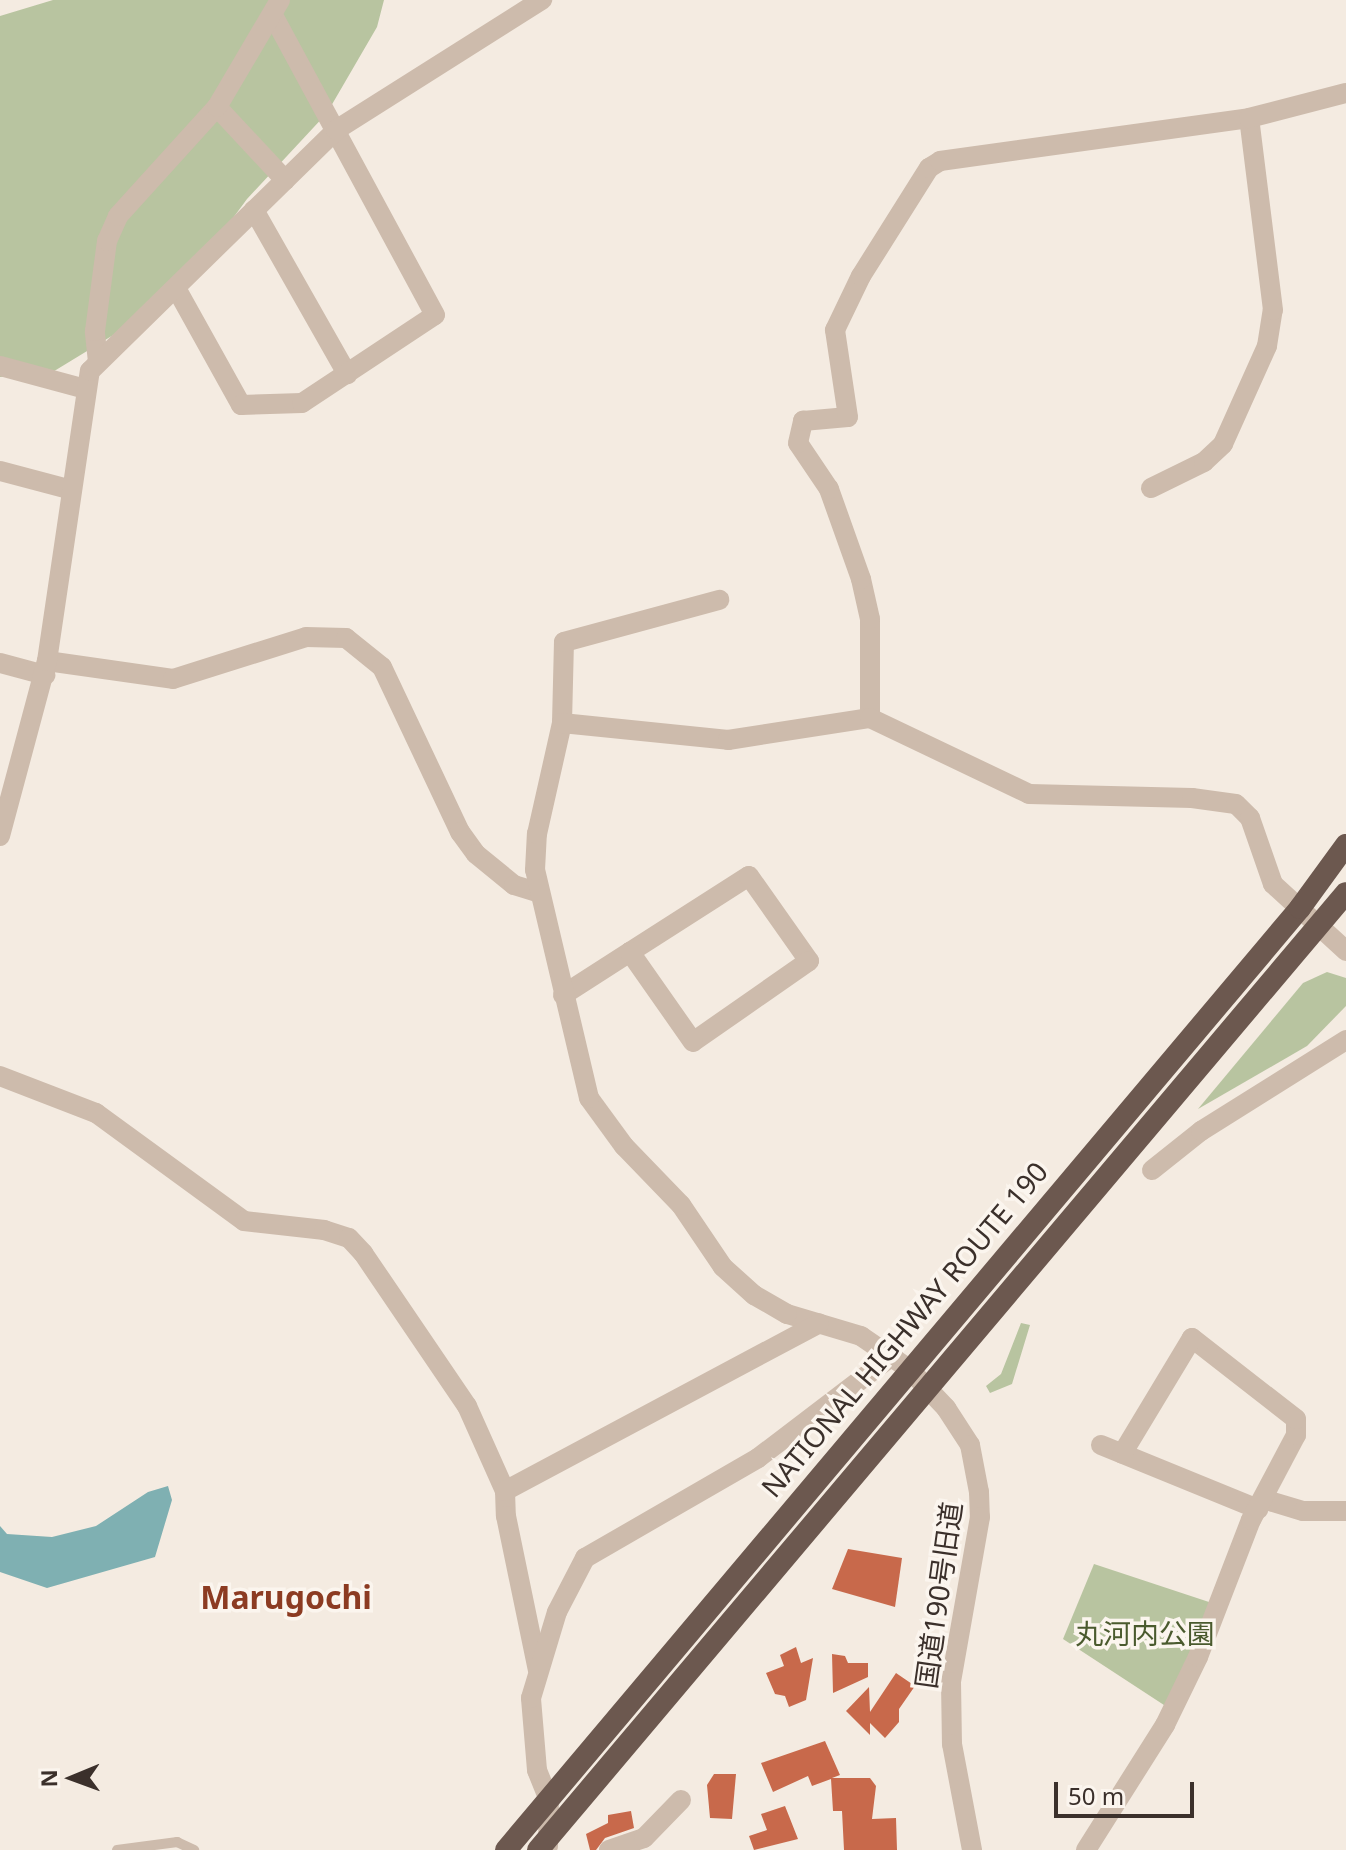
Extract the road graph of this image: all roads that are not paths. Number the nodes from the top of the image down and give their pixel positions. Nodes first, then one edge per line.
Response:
1 (542, 0) edge
2 (276, 7) edge
3 (1346, 93) edge
4 (217, 107) junction
5 (1249, 118) junction
6 (336, 130) junction
7 (285, 180) junction
8 (254, 210) junction
9 (176, 288) junction
10 (98, 362) junction
11 (0, 366) edge
12 (347, 374) junction
13 (86, 389) junction
14 (0, 471) edge
15 (1151, 488) dead end
16 (72, 490) junction
17 (719, 600) dead end
18 (0, 663) edge
19 (46, 668) junction
20 (870, 718) junction
21 (562, 723) junction
22 (8, 788) edge
23 (0, 836) edge
24 (1346, 845) edge
25 (540, 893) junction
26 (1346, 893) edge
27 (1300, 908) junction
28 (1318, 930) junction
29 (1346, 951) edge
30 (630, 952) junction
31 (563, 995) junction
32 (1346, 1040) edge
33 (0, 1076) edge
34 (1152, 1170) dead end
35 (819, 1323) junction
36 (901, 1362) junction
37 (931, 1390) junction
38 (1101, 1445) dead end
39 (1122, 1454) junction
40 (505, 1491) junction
41 (1260, 1504) junction
42 (1346, 1511) edge
43 (538, 1670) junction
44 (549, 1800) junction
45 (681, 1800) dead end
46 (545, 1846) edge
47 (117, 1850) edge
48 (194, 1850) edge
49 (506, 1850) edge
50 (609, 1850) edge
51 (972, 1850) edge
52 (1086, 1850) edge

1 - 6 street
2 - 4 street
2 - 6 street
3 - 5 street
4 - 7 street
4 - 10 street
5 - 15 street
5 - 20 street
6 - 7 street
6 - 12 street
7 - 8 street
8 - 9 street
8 - 12 street
9 - 10 street
9 - 12 street
10 - 13 street
11 - 13 street
13 - 16 street
14 - 16 street
16 - 19 street
17 - 21 street, 国道190号旧道
18 - 19 street
19 - 22 street
19 - 25 street
20 - 21 street
20 - 27 street
21 - 25 street, 国道190号旧道
22 - 23 street
24 - 27 highway, NATIONAL HIGHWAY ROUTE 190
25 - 31 street, 国道190号旧道
26 - 28 highway, NATIONAL HIGHWAY ROUTE 190
27 - 28 street
27 - 36 highway, NATIONAL HIGHWAY ROUTE 190
28 - 29 street
28 - 37 highway, NATIONAL HIGHWAY ROUTE 190
30 - 30 street
30 - 31 street
31 - 35 street, 国道190号旧道
32 - 34 street
33 - 40 street
35 - 36 street, 国道190号旧道
35 - 40 street
36 - 37 street, 国道190号旧道
36 - 43 street
36 - 44 highway, NATIONAL HIGHWAY ROUTE 190
37 - 46 highway, NATIONAL HIGHWAY ROUTE 190
37 - 51 street, 国道190号旧道
38 - 39 street
39 - 41 street
39 - 41 street
40 - 43 street
41 - 42 street
41 - 52 street
43 - 44 street
44 - 46 street
44 - 49 highway, NATIONAL HIGHWAY ROUTE 190
45 - 50 street
47 - 48 lane

